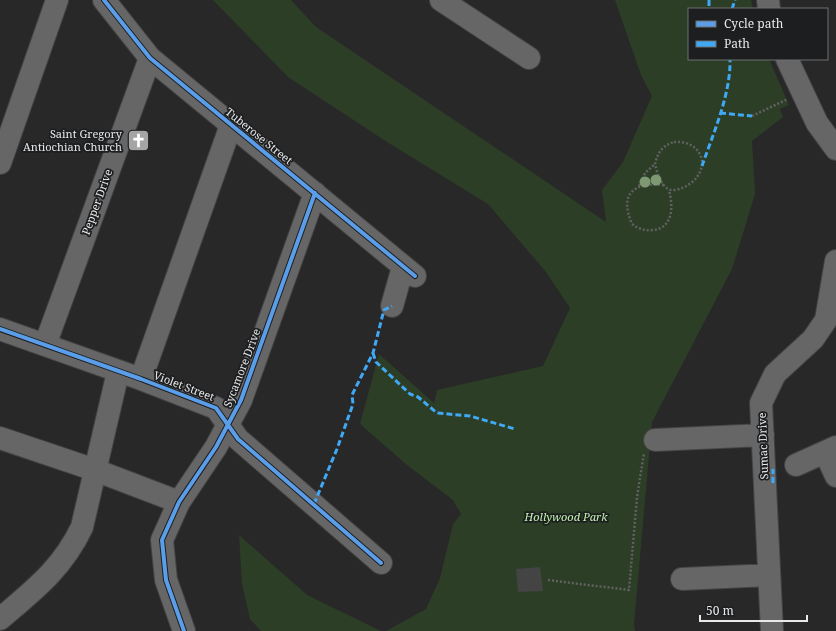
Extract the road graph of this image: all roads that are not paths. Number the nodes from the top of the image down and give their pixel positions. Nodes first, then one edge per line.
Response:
1 (57, 0) edge
2 (104, 0) edge
3 (441, 0) edge
4 (150, 58) junction
5 (529, 58) dead end
6 (787, 60) edge
7 (231, 125) junction
8 (836, 150) edge
9 (0, 163) edge
10 (315, 194) junction
11 (836, 261) edge
12 (392, 306) dead end
13 (831, 317) edge
14 (0, 329) edge
15 (45, 345) junction
16 (118, 372) junction
17 (142, 379) junction
18 (228, 424) junction
19 (763, 435) junction
20 (0, 438) edge
21 (655, 440) road end
22 (831, 450) edge
23 (796, 465) dead end
24 (95, 470) junction
25 (836, 476) edge
26 (179, 502) junction
27 (380, 563) dead end
28 (769, 575) junction
29 (682, 579) dead end
30 (0, 619) edge
31 (184, 631) edge
32 (772, 631) edge

1 - 9 street
2 - 4 street, Tuberose Street
3 - 5 street
4 - 7 street, Tuberose Street
4 - 15 street, Pepper Drive
6 - 8 street
7 - 10 street, Tuberose Street
7 - 17 street
10 - 12 street, Tuberose Street
10 - 18 street, Sycamore Drive
11 - 13 street, Sumac Drive
13 - 19 street, Sumac Drive
14 - 15 street, Violet Street
15 - 16 street, Violet Street
16 - 17 street, Violet Street
16 - 24 street
17 - 18 street, Violet Street
18 - 26 street, Sycamore Drive
18 - 27 street, Violet Street
19 - 21 street
19 - 28 street, Sumac Drive
20 - 24 street
22 - 23 street
22 - 25 street
24 - 26 street
24 - 30 street
26 - 31 street, Sycamore Drive
28 - 29 street
28 - 32 street, Sumac Drive

